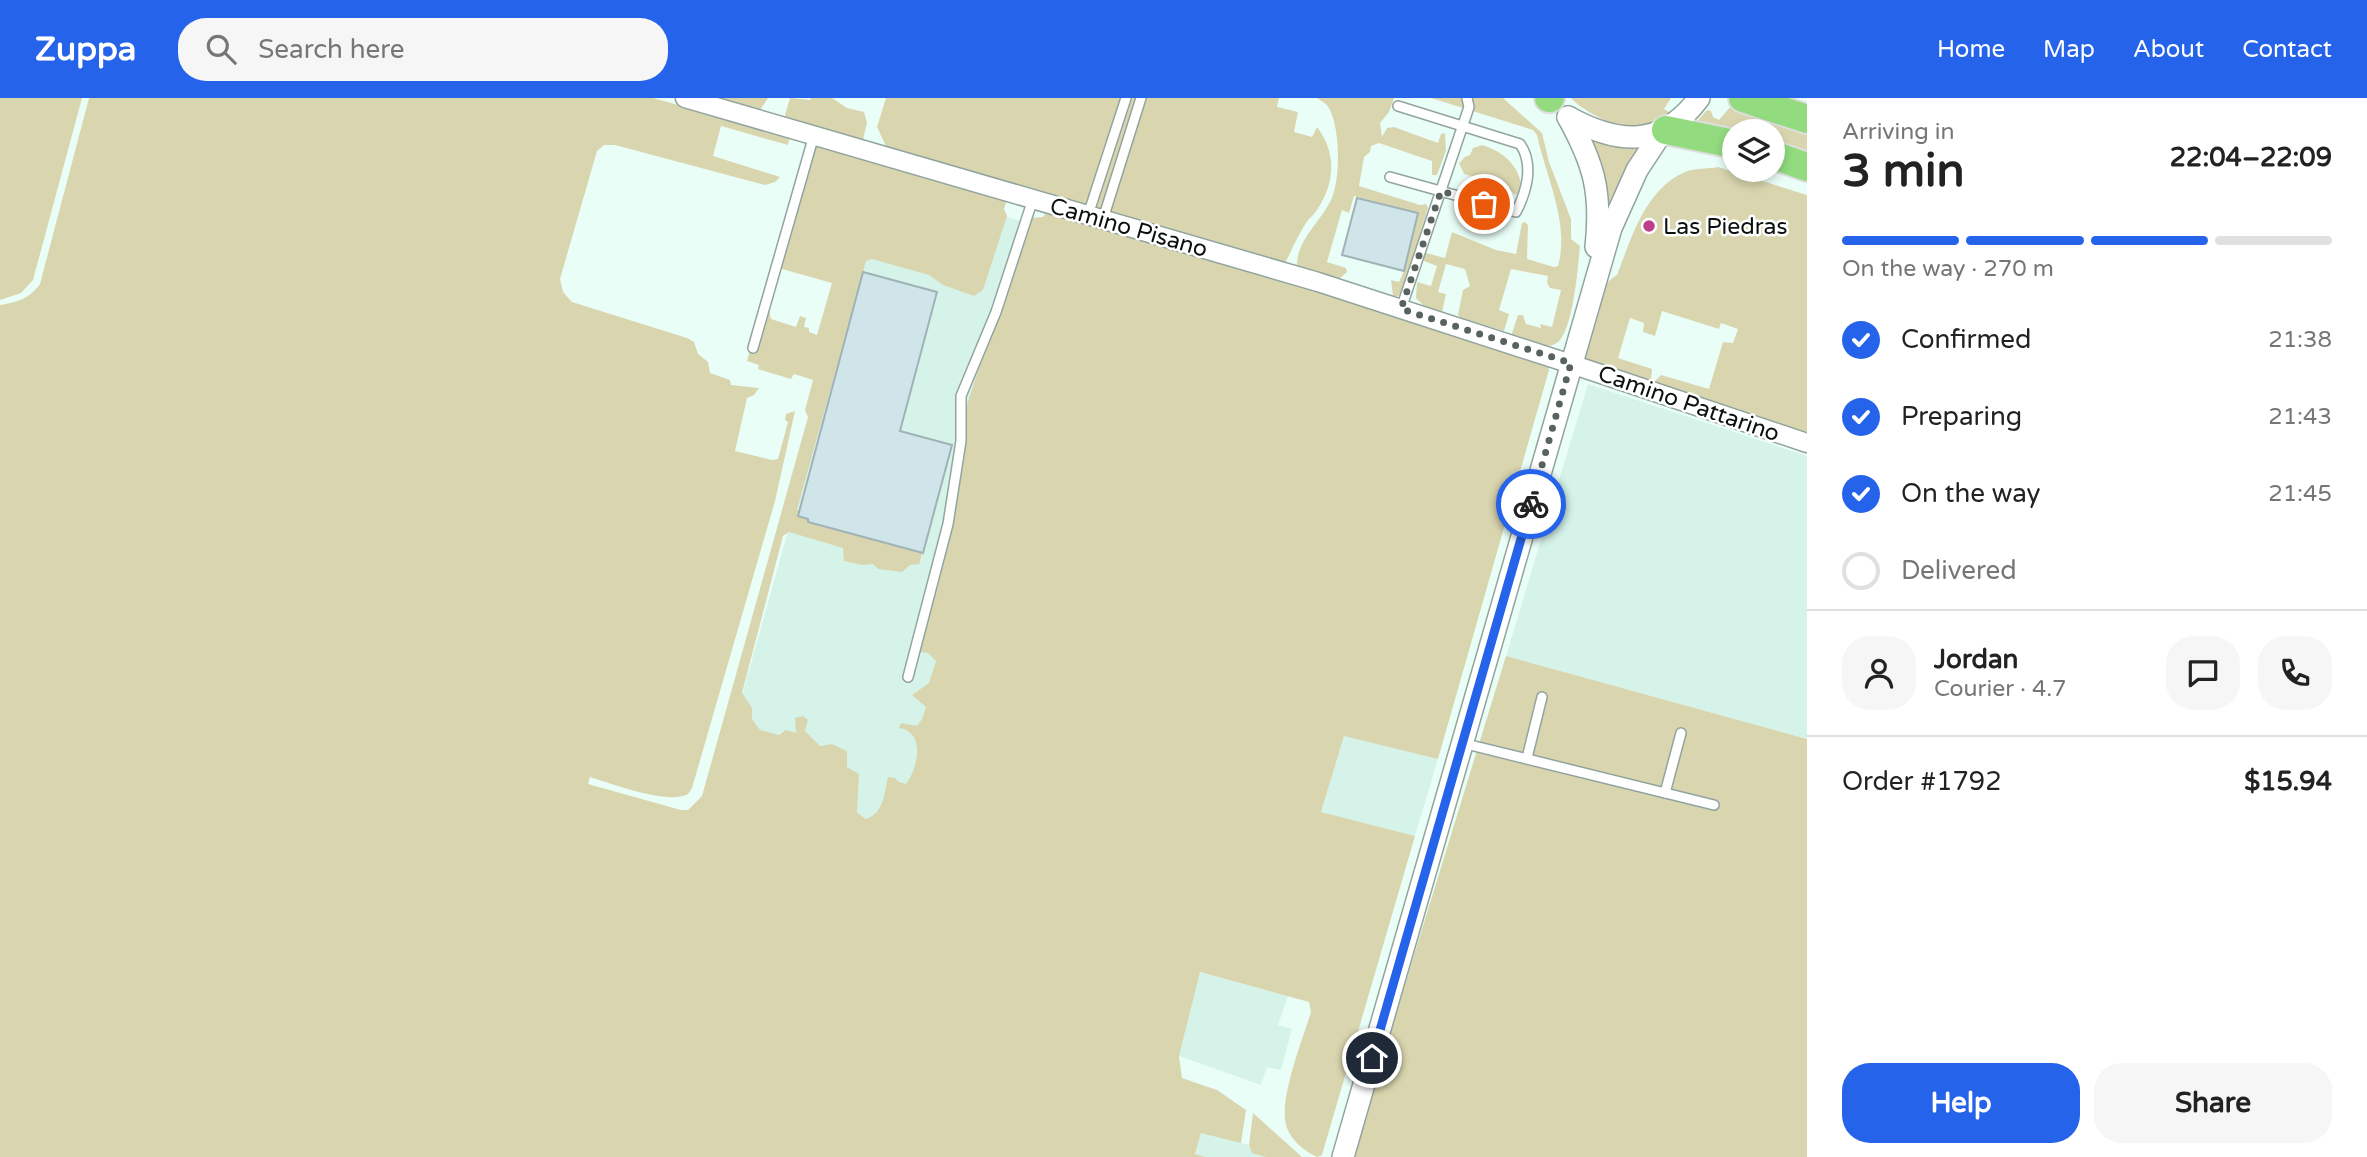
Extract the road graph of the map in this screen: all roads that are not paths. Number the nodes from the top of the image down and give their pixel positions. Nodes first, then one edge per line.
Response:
1 (685, 98) edge
2 (1126, 98) edge
3 (1141, 98) edge
4 (1467, 98) edge
5 (1549, 98) edge
6 (1699, 98) edge
7 (1743, 98) edge
8 (1398, 106) dead end
9 (1568, 117) junction
10 (1807, 119) edge
11 (1462, 126) junction
12 (1664, 131) junction
13 (814, 135) junction
14 (1722, 142) edge
15 (1785, 159) edge
16 (1807, 167) edge
17 (1391, 177) dead end
18 (1441, 191) junction
19 (1033, 199) junction
20 (1096, 217) junction
21 (1591, 294) junction
22 (1401, 309) junction
23 (753, 348) dead end
24 (1571, 363) junction
25 (1807, 443) edge
26 (908, 677) dead end
27 (1542, 697) dead end
28 (1681, 733) dead end
29 (1462, 743) junction
30 (1527, 758) junction
31 (1665, 793) junction
32 (1714, 805) dead end
33 (1343, 1157) edge

1 - 13 street, Camino Pisano
2 - 20 lane
3 - 20 lane
4 - 11 lane
5 - 9 street
6 - 12 street
7 - 10 highway
8 - 11 lane
9 - 12 street
9 - 21 street
11 - 18 lane
11 - 18 lane
12 - 14 highway
12 - 21 street
13 - 19 street, Camino Pisano
13 - 23 lane
15 - 16 highway
17 - 18 lane
18 - 22 lane
19 - 20 street, Camino Pisano
19 - 26 lane
20 - 22 street, Camino Pisano
21 - 24 street
22 - 24 street, Camino Pisano
24 - 25 street, Camino Pattarino
24 - 29 street
27 - 30 lane
28 - 31 lane
29 - 30 lane
29 - 33 street
30 - 31 lane
31 - 32 lane

